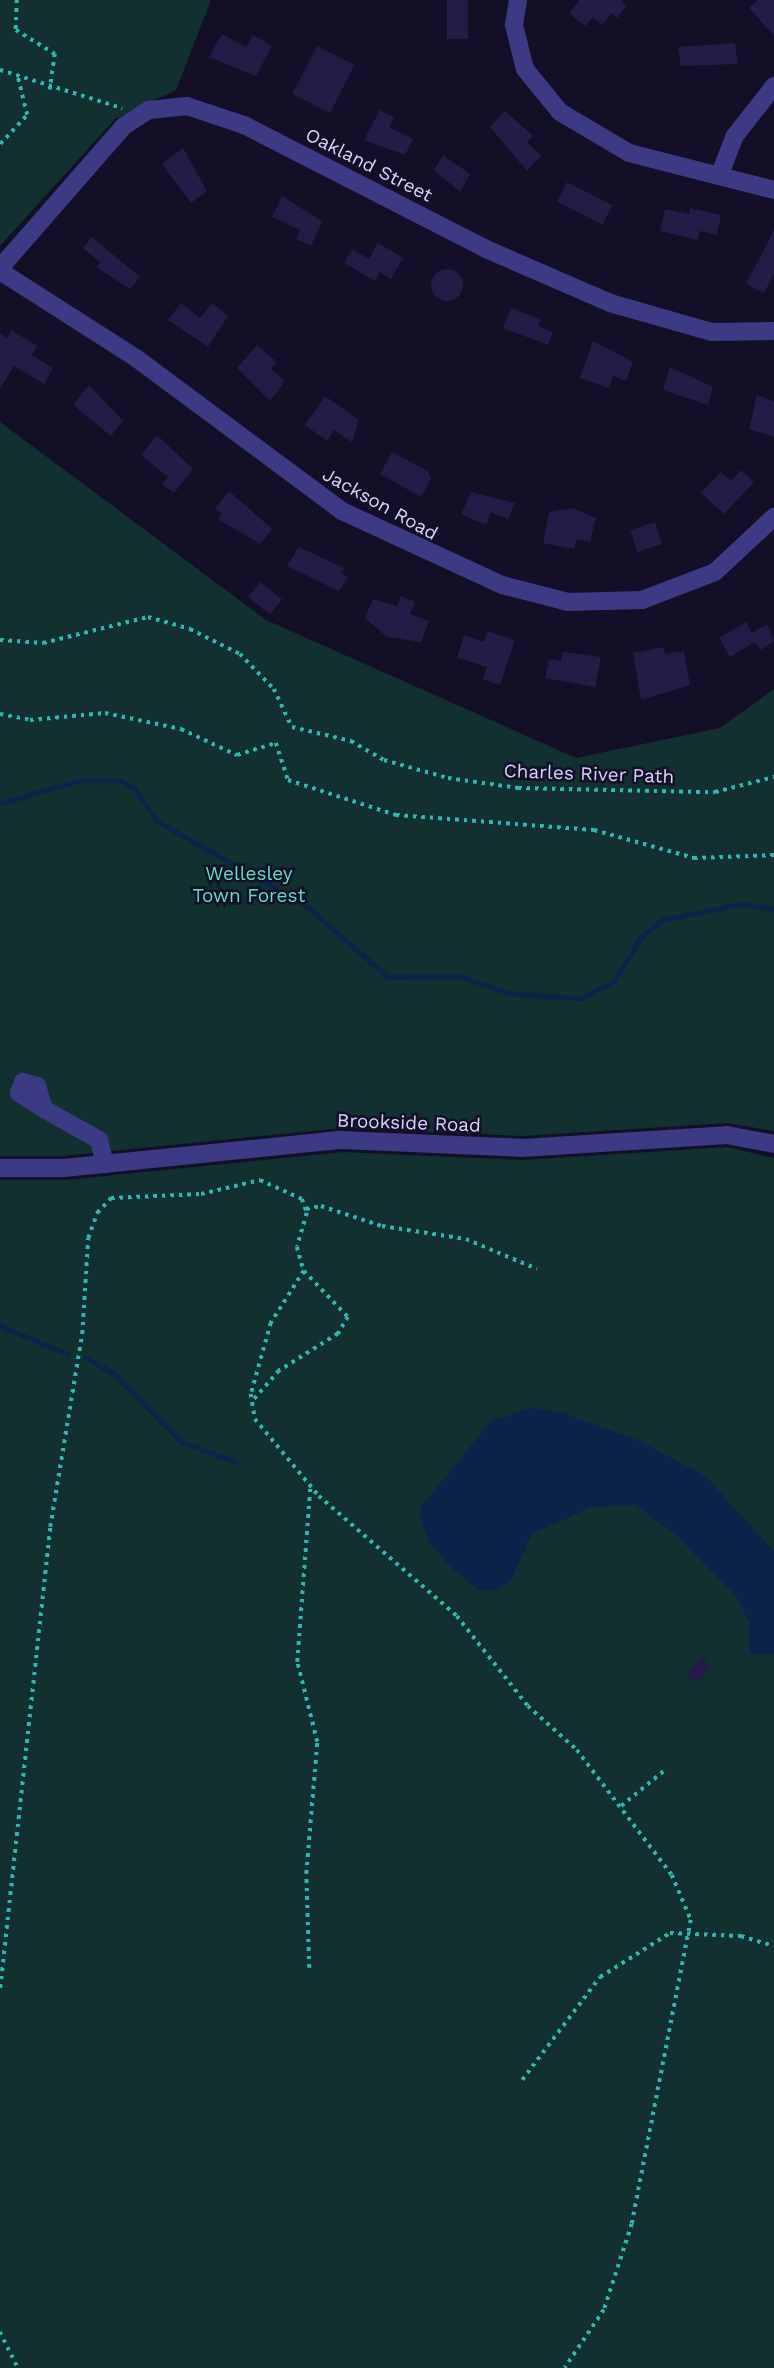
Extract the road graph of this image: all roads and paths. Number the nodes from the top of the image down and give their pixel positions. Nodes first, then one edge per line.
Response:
1 (18, 0) edge
2 (518, 0) edge
3 (0, 70) edge
4 (18, 78) junction
5 (774, 86) edge
6 (50, 90) junction
7 (133, 119) junction
8 (0, 144) edge
9 (720, 174) junction
10 (774, 190) edge
11 (0, 269) edge
12 (774, 331) edge
13 (774, 517) edge
14 (0, 640) edge
15 (0, 714) edge
16 (774, 777) edge
17 (774, 855) edge
18 (44, 1109) dead end
19 (774, 1144) edge
20 (105, 1164) junction
21 (0, 1168) edge
22 (306, 1209) junction
23 (537, 1269) dead end
24 (304, 1271) junction
25 (250, 1404) junction
26 (310, 1486) junction
27 (666, 1769) dead end
28 (621, 1806) junction
29 (689, 1931) junction
30 (774, 1946) edge
31 (309, 1968) dead end
32 (0, 1988) edge
33 (522, 2080) dead end
34 (0, 2332) edge
35 (18, 2368) edge
36 (565, 2368) edge

1 - 6 path
2 - 9 street
3 - 4 path
4 - 6 path
4 - 8 path
5 - 9 street
6 - 7 path
7 - 11 street, Oakland Street
7 - 12 street, Oakland Street
9 - 10 street
11 - 13 street, Jackson Road
14 - 16 path, Charles River Path
15 - 17 path
18 - 20 street
19 - 20 street, Brookside Road
20 - 21 street, Brookside Road
22 - 23 path
22 - 24 path
22 - 32 path
24 - 25 path
24 - 25 path
25 - 26 path
26 - 28 path
26 - 31 path
27 - 28 path
28 - 29 path
29 - 30 path
29 - 33 path
29 - 36 path
34 - 35 path

